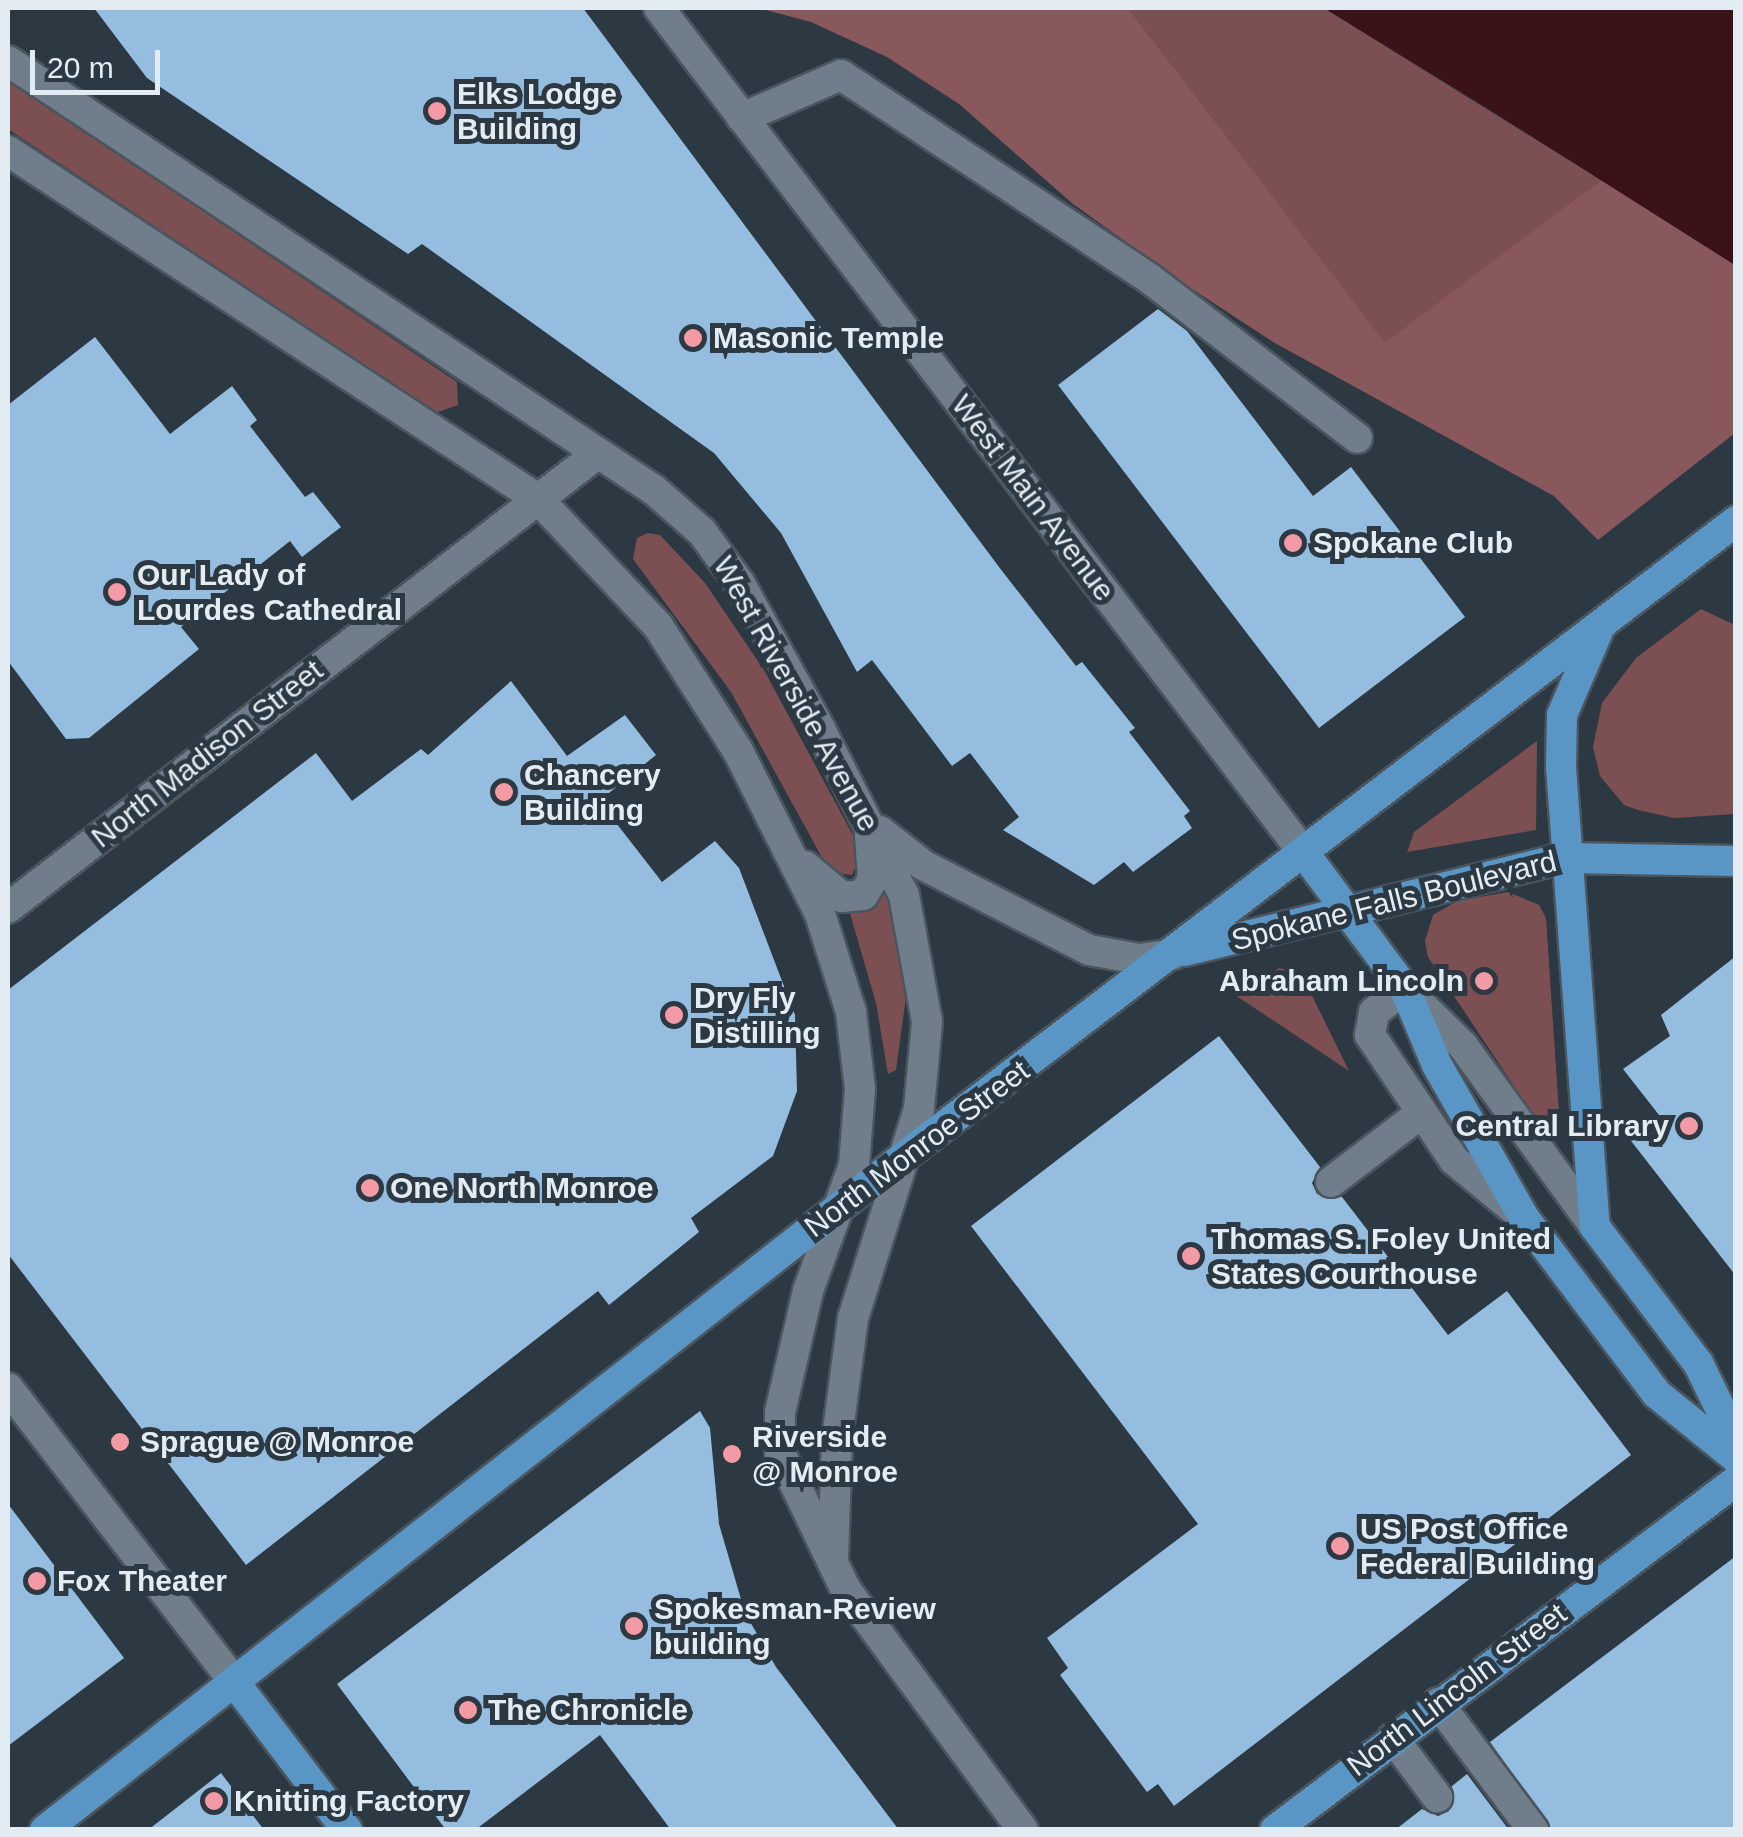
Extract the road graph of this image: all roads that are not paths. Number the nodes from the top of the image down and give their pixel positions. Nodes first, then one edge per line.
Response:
1 (659, 8) edge
2 (8, 61) edge
3 (742, 118) junction
4 (8, 151) edge
5 (1357, 438) dead end
6 (596, 454) junction
7 (538, 499) junction
8 (1736, 522) edge
9 (1604, 622) junction
10 (864, 814) junction
11 (792, 852) junction
12 (1304, 853) junction
13 (1564, 858) junction
14 (1736, 861) edge
15 (8, 908) edge
16 (1347, 910) junction
17 (1173, 954) junction
18 (1405, 990) junction
19 (1420, 1114) junction
20 (906, 1155) junction
21 (1331, 1182) dead end
22 (840, 1207) junction
23 (1525, 1219) junction
24 (1595, 1226) junction
25 (8, 1388) edge
26 (1736, 1441) edge
27 (1736, 1458) edge
28 (1736, 1480) edge
29 (833, 1559) junction
30 (235, 1683) junction
31 (1438, 1703) junction
32 (1393, 1738) junction
33 (1437, 1797) dead end
34 (45, 1830) edge
35 (347, 1830) edge
36 (1023, 1830) edge
37 (1275, 1830) edge
38 (1533, 1830) edge

1 - 3 street, West Main Avenue
2 - 6 street, West Riverside Avenue
3 - 5 street
3 - 12 street, West Main Avenue
4 - 7 street
6 - 7 street, North Madison Street
6 - 10 street, West Riverside Avenue
7 - 11 street
7 - 15 street, North Madison Street
8 - 9 main road, North Monroe Street
9 - 12 main road, North Monroe Street
9 - 13 main road, North Monroe Street
10 - 11 street
10 - 17 street
10 - 20 street, West Riverside Avenue
11 - 22 street
12 - 16 main road, West Main Avenue
12 - 17 main road, North Monroe Street
13 - 14 main road, Spokane Falls Boulevard
13 - 16 main road, Spokane Falls Boulevard
13 - 24 main road, North Monroe Street
16 - 17 main road, Spokane Falls Boulevard
16 - 18 main road, West Main Avenue
17 - 20 main road, North Monroe Street
18 - 19 street
18 - 23 main road, West Main Avenue
18 - 24 street, West Main Avenue
19 - 21 street
19 - 23 street
20 - 22 main road, North Monroe Street
20 - 29 street, West Riverside Avenue
22 - 29 street
22 - 30 main road, North Monroe Street
23 - 27 main road, West Main Avenue
24 - 26 main road, West Main Avenue
25 - 30 street
28 - 31 main road, North Lincoln Street
29 - 36 street
30 - 34 main road, North Monroe Street
30 - 35 main road
31 - 32 main road, North Lincoln Street
31 - 38 street
32 - 33 street
32 - 37 main road, North Lincoln Street

